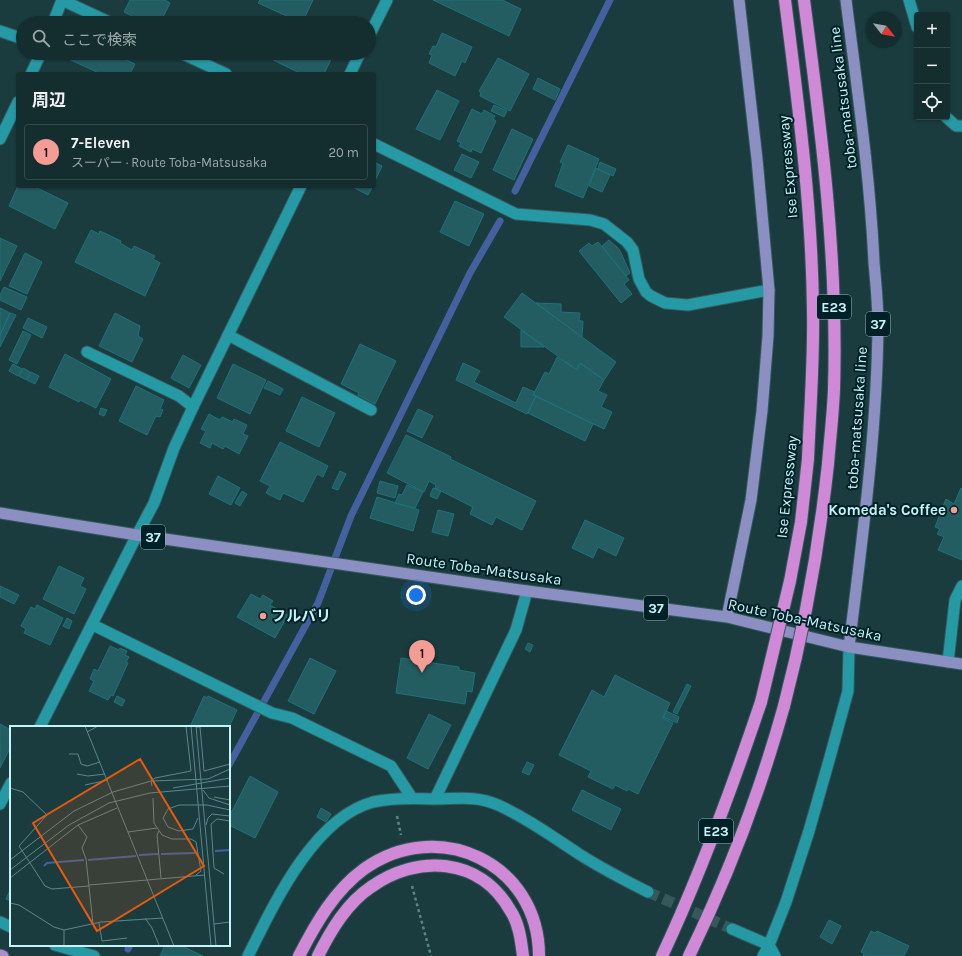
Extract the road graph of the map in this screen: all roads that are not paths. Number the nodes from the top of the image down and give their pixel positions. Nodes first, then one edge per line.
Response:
1 (62, 0) edge
2 (387, 0) edge
3 (739, 0) edge
4 (785, 0) edge
5 (804, 0) edge
6 (846, 0) edge
7 (909, 0) edge
8 (56, 16) edge
9 (96, 16) edge
10 (914, 17) edge
11 (376, 22) edge
12 (0, 31) edge
13 (16, 37) edge
14 (38, 60) edge
15 (196, 60) edge
16 (357, 60) edge
17 (32, 72) edge
18 (222, 72) edge
19 (351, 72) edge
20 (16, 106) edge
21 (949, 120) edge
22 (962, 126) edge
23 (0, 139) edge
24 (376, 145) edge
25 (300, 188) edge
26 (769, 290) junction
27 (228, 335) junction
28 (88, 352) dead end
29 (193, 407) junction
30 (371, 410) dead end
31 (0, 512) edge
32 (137, 535) junction
33 (962, 586) edge
34 (527, 591) junction
35 (727, 617) junction
36 (93, 625) junction
37 (849, 647) junction
38 (948, 662) junction
39 (962, 664) edge
40 (41, 726) edge
41 (10, 785) edge
42 (412, 798) junction
43 (435, 799) junction
44 (0, 804) edge
45 (648, 892) tunnel mouth
46 (0, 922) edge
47 (10, 927) edge
48 (732, 930) tunnel mouth
49 (769, 945) junction
50 (59, 946) edge
51 (94, 956) edge
52 (248, 956) edge
53 (299, 956) edge
54 (318, 956) edge
55 (523, 956) edge
56 (539, 956) edge
57 (662, 956) edge
58 (689, 956) edge
59 (762, 956) edge
60 (775, 956) edge

1 - 8 street
1 - 9 street
2 - 11 street
3 - 26 main road
4 - 57 highway, Ise Expressway / E23, bridge
5 - 58 highway, E23, bridge
6 - 37 main road, toba-matsusaka line / 37
7 - 10 street
12 - 13 street
14 - 17 street
15 - 18 street
16 - 19 street
20 - 23 street
21 - 22 street
24 - 26 street
25 - 27 street
26 - 35 main road
27 - 29 street
27 - 30 street
28 - 29 street
29 - 32 street
31 - 32 main road, Route Toba-Matsusaka / 37
32 - 34 main road, Route Toba-Matsusaka / 37
32 - 36 street
33 - 38 street
34 - 35 main road, Route Toba-Matsusaka / 37
34 - 43 street
35 - 37 main road, Route Toba-Matsusaka / 37
36 - 40 street
36 - 42 street
37 - 38 main road, Route Toba-Matsusaka / 37
37 - 49 street
38 - 39 main road, Route Toba-Matsusaka / 37
41 - 44 street
42 - 43 street
42 - 52 street
43 - 45 street
46 - 47 street
48 - 49 street
49 - 59 street
49 - 60 street
50 - 51 street
53 - 56 highway
54 - 55 highway

